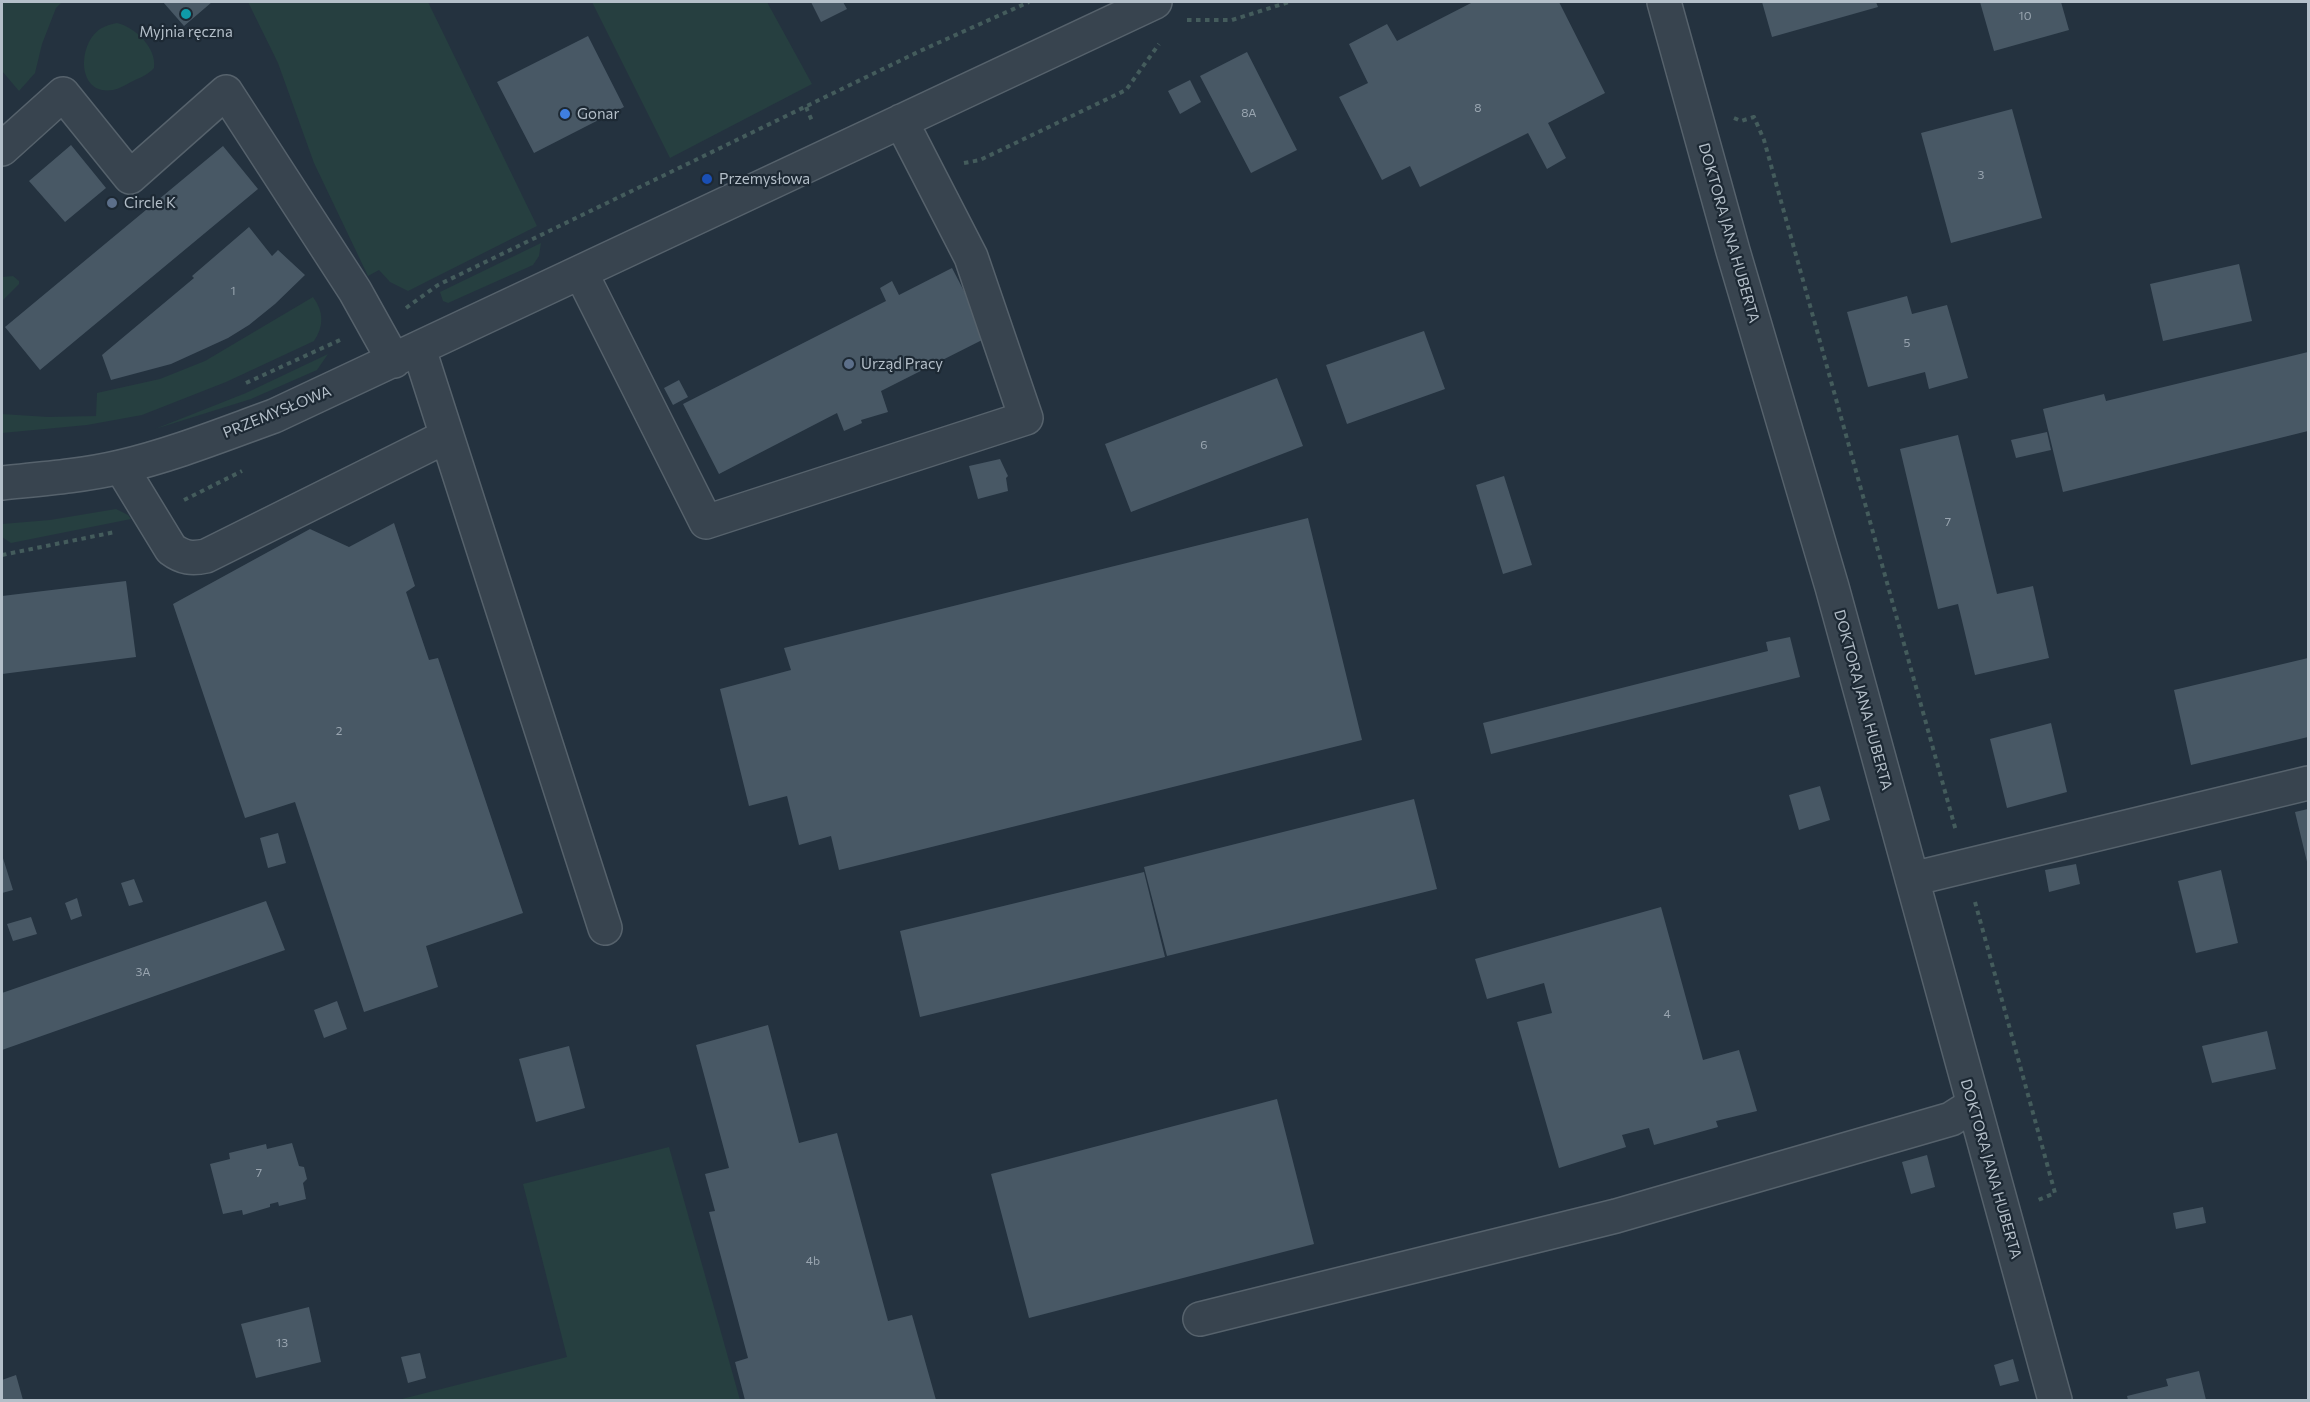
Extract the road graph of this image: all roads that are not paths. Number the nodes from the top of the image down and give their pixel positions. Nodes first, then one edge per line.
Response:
1 (1155, 2) edge
2 (1664, 2) edge
3 (901, 121) junction
4 (2, 149) edge
5 (580, 273) junction
6 (406, 355) junction
7 (447, 436) junction
8 (121, 467) junction
9 (2, 483) edge
10 (2308, 783) edge
11 (1912, 879) junction
12 (605, 928) dead end
13 (1973, 1105) junction
14 (1200, 1319) dead end
15 (2055, 1401) edge

1 - 3 street, PRZEMYSŁOWA
2 - 11 street, DOKTORA JANA HUBERTA
3 - 5 street, PRZEMYSŁOWA
3 - 5 street
4 - 6 street
5 - 6 street, PRZEMYSŁOWA
6 - 7 street
6 - 8 street, PRZEMYSŁOWA
7 - 8 street
7 - 12 street
8 - 9 street, PRZEMYSŁOWA
10 - 11 street
11 - 13 street, DOKTORA JANA HUBERTA
13 - 14 street
13 - 15 street, DOKTORA JANA HUBERTA

